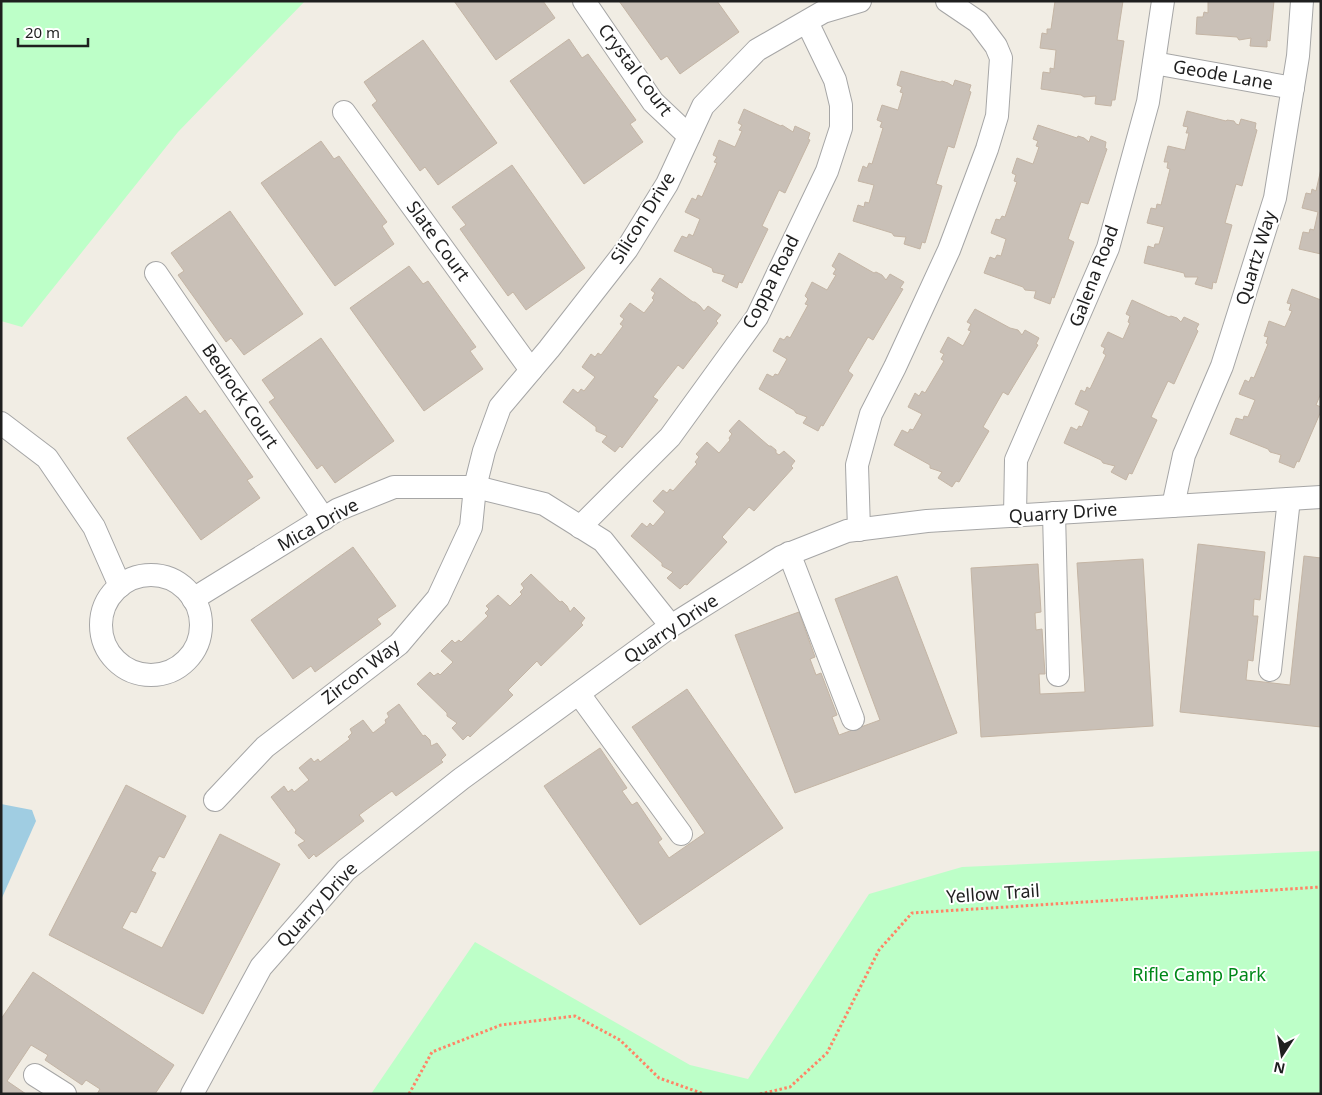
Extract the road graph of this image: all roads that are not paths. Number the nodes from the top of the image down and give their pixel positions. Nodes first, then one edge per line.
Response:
1 (584, 1) edge
2 (860, 1) edge
3 (948, 1) edge
4 (1163, 1) edge
5 (1302, 1) edge
6 (807, 22) junction
7 (1154, 63) junction
8 (1293, 88) junction
9 (344, 112) dead end
10 (688, 136) junction
11 (156, 273) dead end
12 (532, 370) junction
13 (1, 423) edge
14 (475, 487) junction
15 (1321, 497) edge
16 (1289, 499) junction
17 (1173, 506) junction
18 (1054, 513) junction
19 (1015, 516) junction
20 (324, 519) junction
21 (580, 527) junction
22 (859, 530) junction
23 (789, 553) junction
24 (120, 586) junction
25 (193, 599) junction
26 (671, 626) junction
27 (1270, 670) dead end
28 (1058, 675) dead end
29 (579, 694) junction
30 (853, 719) dead end
31 (215, 800) dead end
32 (681, 834) dead end
33 (35, 1075) dead end
34 (65, 1094) edge
35 (192, 1094) edge

1 - 10 street, Crystal Court
2 - 6 street, Silicon Drive
3 - 22 street
4 - 7 street, Galena Road
5 - 8 street, Quartz Way
6 - 10 street, Silicon Drive
6 - 21 street, Coppa Road
7 - 8 street, Geode Lane
7 - 19 street, Galena Road
8 - 17 street, Quartz Way
9 - 12 street, Slate Court
10 - 12 street, Silicon Drive
11 - 20 street, Bedrock Court
12 - 14 street, Silicon Drive
13 - 24 street
14 - 20 street, Mica Drive
14 - 21 street, Mica Drive
14 - 31 street, Zircon Way
15 - 16 street, Quarry Drive
16 - 17 street, Quarry Drive
16 - 27 street
17 - 18 street, Quarry Drive
18 - 19 street, Quarry Drive
18 - 28 street
19 - 22 street, Quarry Drive
20 - 25 street, Mica Drive
21 - 26 street, Mica Drive
22 - 23 street, Quarry Drive
23 - 26 street, Quarry Drive
23 - 30 street
24 - 25 street
24 - 25 street
26 - 29 street, Quarry Drive
29 - 32 street
29 - 35 street, Quarry Drive
33 - 34 street

